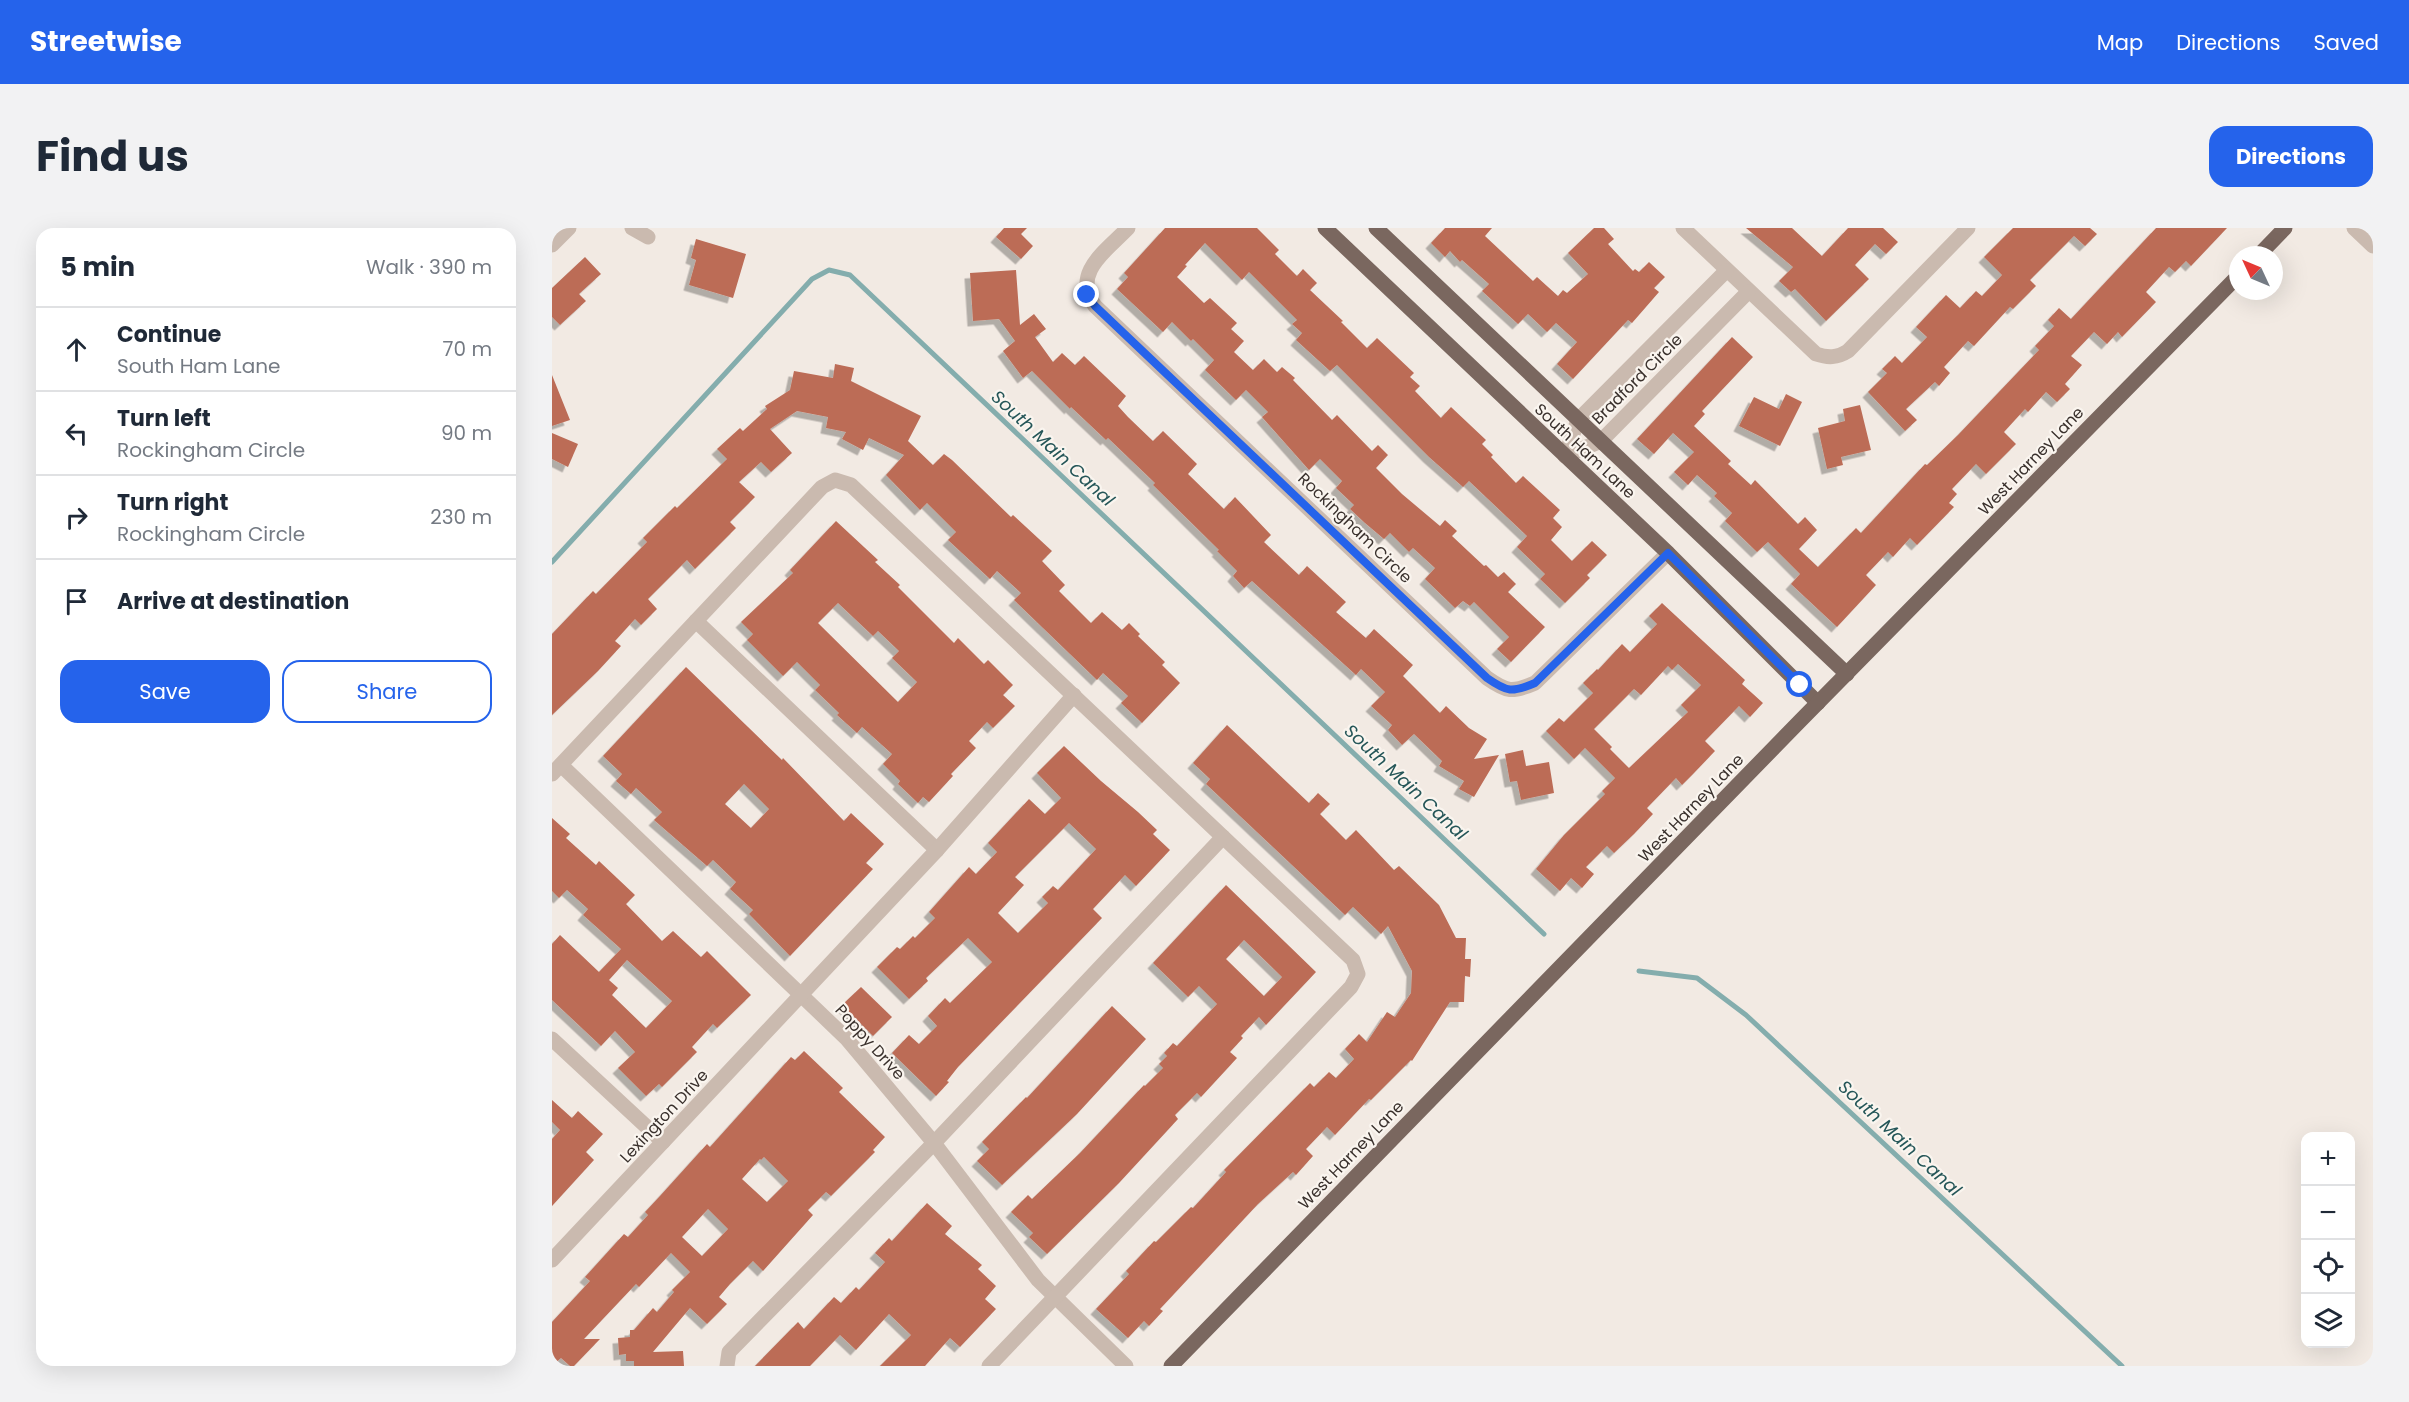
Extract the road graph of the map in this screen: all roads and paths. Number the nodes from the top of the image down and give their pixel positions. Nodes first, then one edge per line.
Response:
1 (569, 228) edge
2 (632, 228) edge
3 (1128, 228) edge
4 (1325, 228) edge
5 (1376, 228) edge
6 (1683, 228) edge
7 (1968, 228) edge
8 (2285, 228) edge
9 (2354, 228) edge
10 (648, 237) dead end
11 (552, 245) edge
12 (2268, 246) edge
13 (2373, 246) edge
14 (1726, 271) junction
15 (2229, 285) edge
16 (1748, 292) junction
17 (1578, 420) junction
18 (1601, 441) junction
19 (1565, 456) junction
20 (1668, 553) junction
21 (696, 621) junction
22 (1847, 674) junction
23 (1074, 695) junction
24 (1818, 703) junction
25 (557, 770) edge
26 (1223, 837) junction
27 (937, 850) junction
28 (801, 995) junction
29 (552, 1039) edge
30 (663, 1142) junction
31 (934, 1143) junction
32 (552, 1260) edge
33 (1055, 1296) junction
34 (727, 1366) edge
35 (989, 1366) edge
36 (1126, 1366) edge
37 (1171, 1366) edge

1 - 11 street
2 - 10 street
3 - 20 street, Rockingham Circle
4 - 19 main road, South Ham Lane
5 - 17 main road, South Ham Lane
6 - 14 street
7 - 16 street
8 - 12 main road
9 - 13 street
14 - 16 street
14 - 17 street, Bradford Circle
15 - 22 main road, West Harney Lane
16 - 18 street, Bradford Circle
17 - 18 main road, South Ham Lane
17 - 19 street, Bradford Circle
18 - 19 street, Bradford Circle
18 - 22 main road, South Ham Lane
19 - 20 main road, South Ham Lane
20 - 24 main road, South Ham Lane
21 - 23 street
21 - 25 street
21 - 27 street
22 - 24 main road, West Harney Lane
23 - 26 street
23 - 27 street, Lexington Drive
24 - 37 main road, West Harney Lane
25 - 28 street, Poppy Drive
26 - 31 street
26 - 33 street
27 - 28 street, Lexington Drive
28 - 30 street, Lexington Drive
28 - 31 street, Poppy Drive
29 - 30 street
30 - 32 street, Lexington Drive
31 - 33 street, Poppy Drive
31 - 34 street
33 - 35 street
33 - 36 street, Poppy Drive

